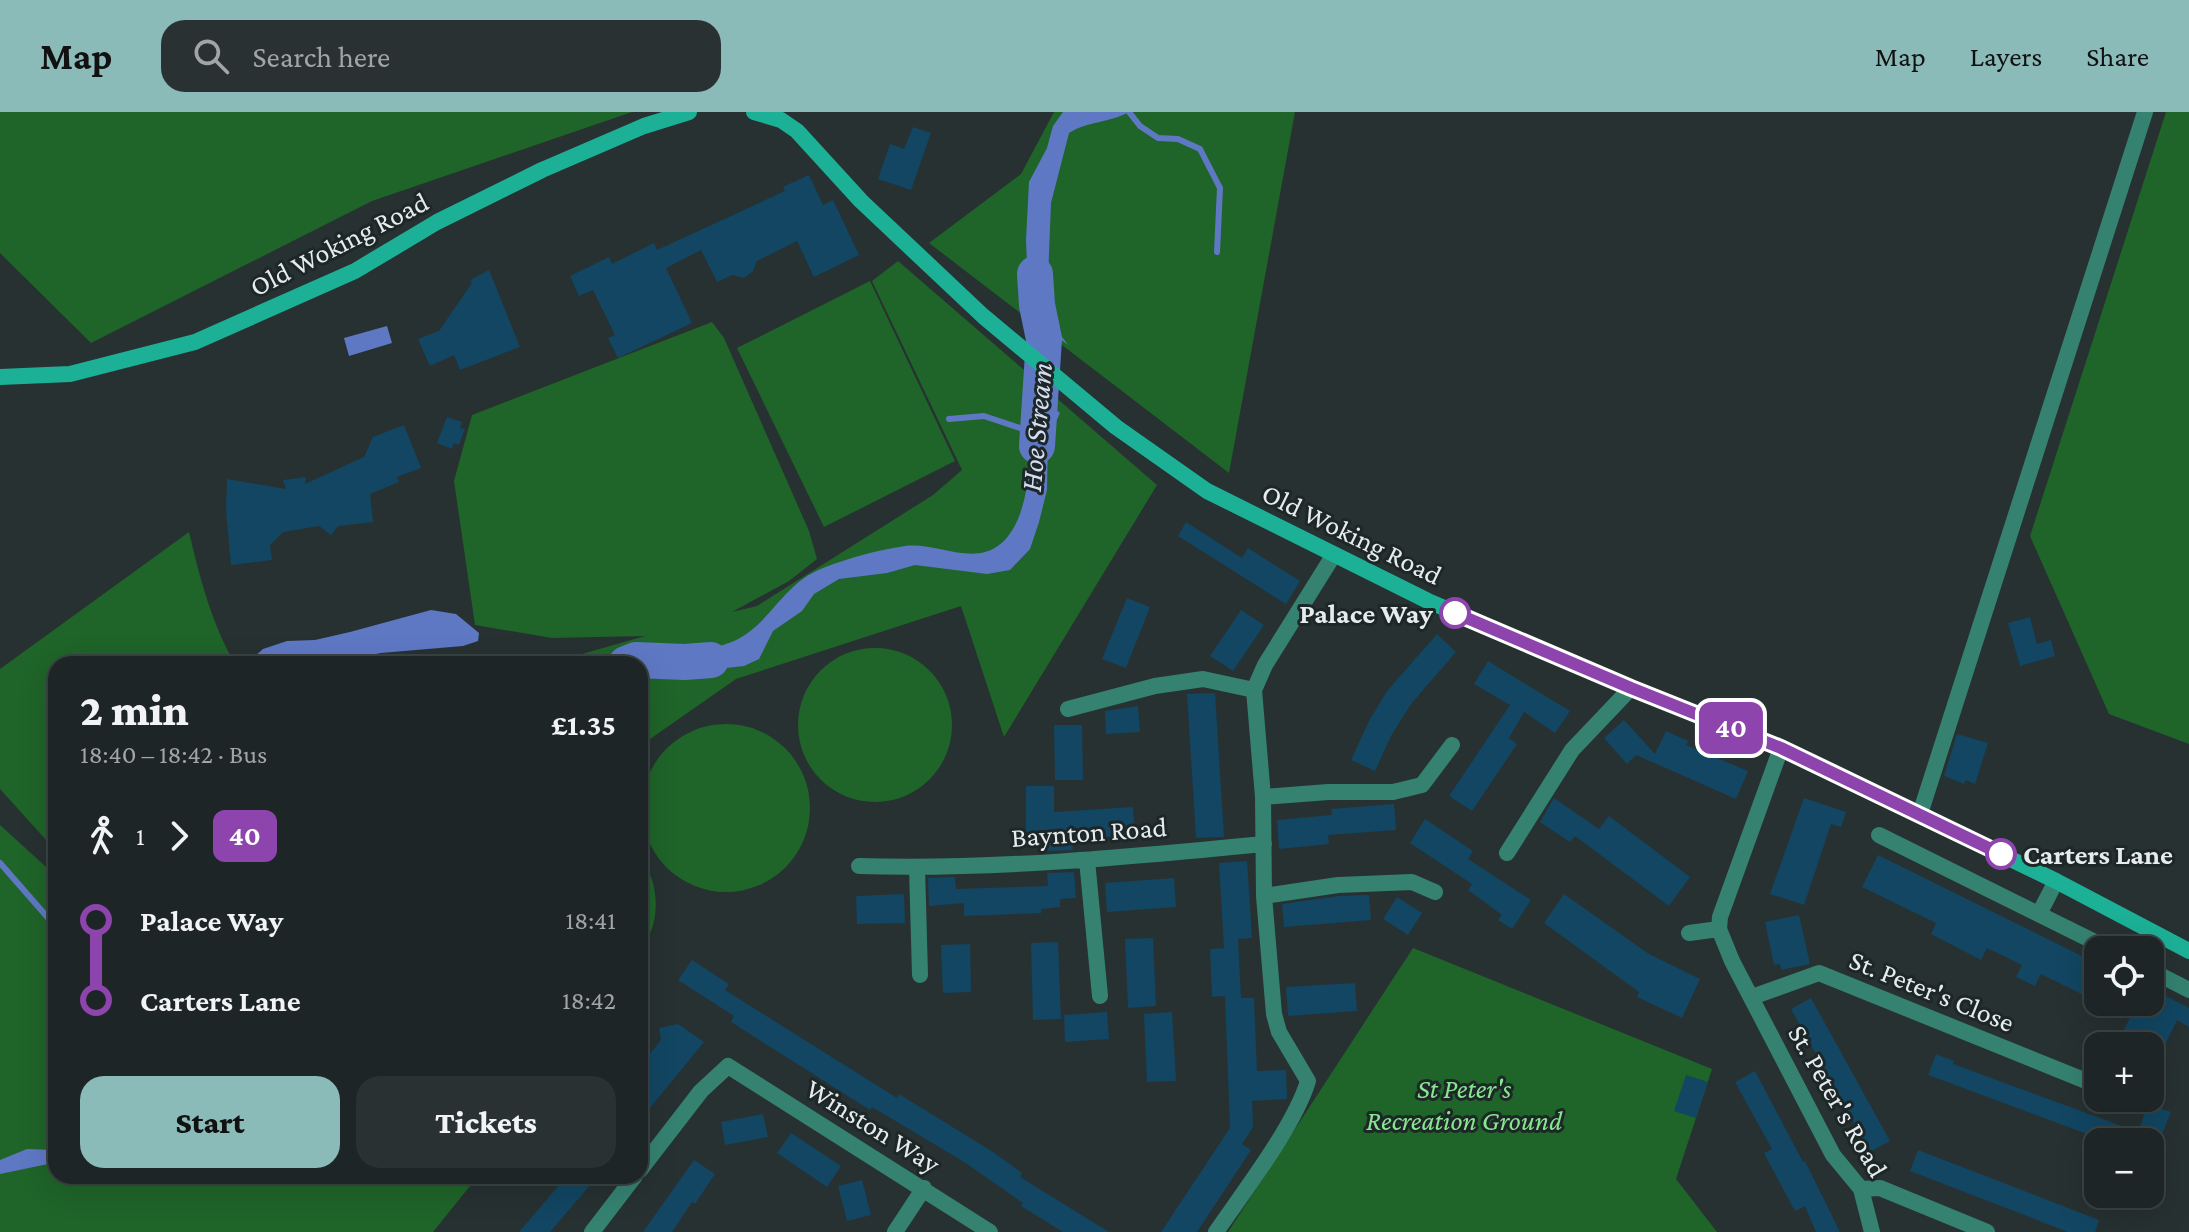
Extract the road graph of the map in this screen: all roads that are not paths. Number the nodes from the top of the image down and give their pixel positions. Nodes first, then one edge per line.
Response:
1 (689, 112) edge
2 (754, 112) edge
3 (2145, 112) edge
4 (0, 377) edge
5 (1333, 556) junction
6 (1631, 688) junction
7 (1254, 690) junction
8 (1068, 709) dead end
9 (1452, 745) dead end
10 (1781, 748) junction
11 (1263, 797) junction
12 (1920, 814) junction
13 (1879, 835) dead end
14 (1264, 844) junction
15 (1507, 853) dead end
16 (1087, 860) junction
17 (859, 866) dead end
18 (917, 867) junction
19 (2056, 881) junction
20 (1435, 892) dead end
21 (1264, 896) junction
22 (2039, 914) junction
23 (1719, 929) junction
24 (1689, 933) dead end
25 (2084, 936) edge
26 (2189, 951) edge
27 (920, 975) dead end
28 (2164, 977) edge
29 (2189, 990) edge
30 (1100, 996) dead end
31 (1752, 997) junction
32 (2084, 1080) edge
33 (648, 1160) edge
34 (629, 1184) edge
35 (924, 1188) junction
36 (1861, 1189) junction
37 (592, 1232) edge
38 (895, 1232) edge
39 (990, 1232) edge
40 (1216, 1232) edge
41 (1872, 1232) edge
42 (1987, 1232) edge

1 - 4 main road, Old Woking Road
2 - 5 main road, Old Woking Road
3 - 12 street
5 - 6 main road, Old Woking Road
5 - 7 street
6 - 10 main road, Old Woking Road
6 - 15 street
7 - 8 street
7 - 11 street
9 - 11 street
10 - 12 main road, Old Woking Road
10 - 23 street
11 - 14 street
12 - 19 main road, Old Woking Road
13 - 22 street
14 - 16 street, Baynton Road
14 - 21 street
16 - 18 street, Baynton Road
16 - 30 street
17 - 18 street, Baynton Road
18 - 27 street
19 - 22 street
19 - 26 main road, Old Woking Road
20 - 21 street
21 - 40 street
22 - 25 street
23 - 24 street
23 - 31 street, St. Peter's Road
28 - 29 street
31 - 32 street, St. Peter's Close
31 - 36 street, St. Peter's Road
33 - 35 street, Winston Way
34 - 37 street
35 - 38 street
35 - 39 street, Winston Way
36 - 41 street, St. Peter's Road
36 - 42 street

